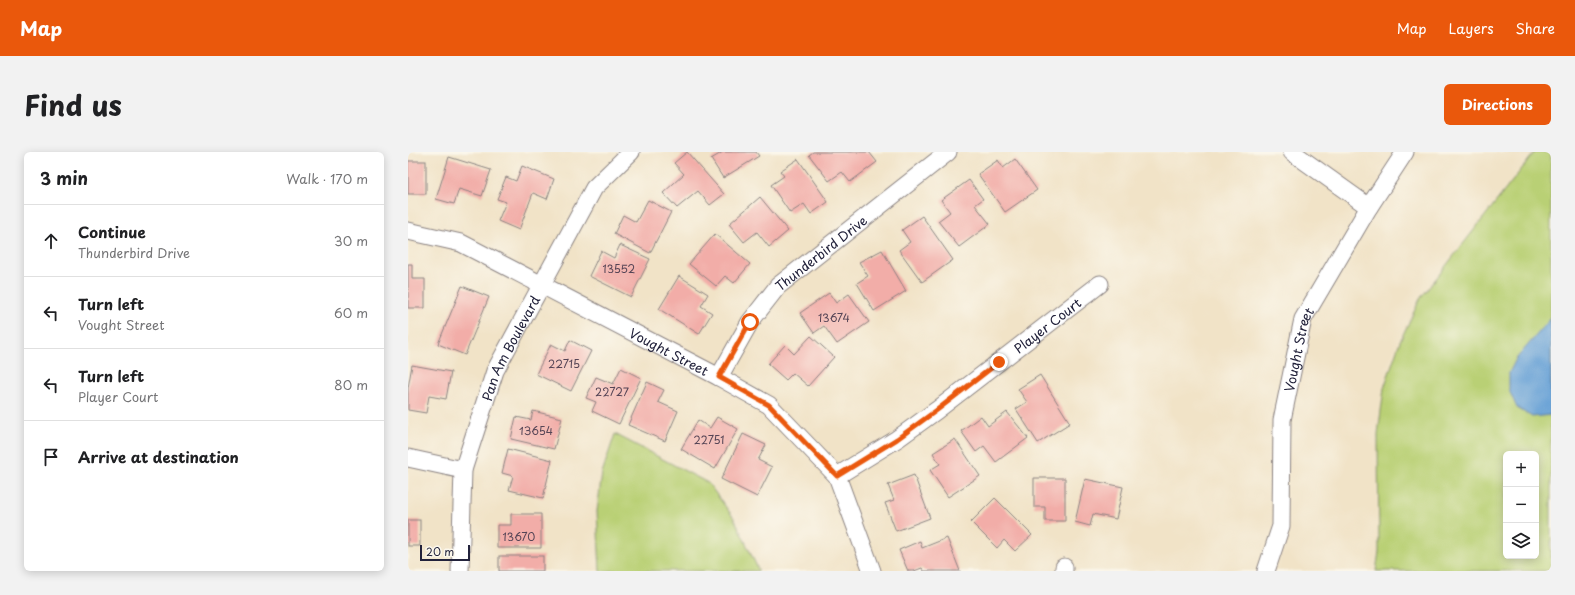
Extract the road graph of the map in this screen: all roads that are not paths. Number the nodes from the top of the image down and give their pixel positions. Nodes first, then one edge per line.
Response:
1 (631, 152) edge
2 (948, 152) edge
3 (1292, 152) edge
4 (1406, 152) edge
5 (1370, 207) junction
6 (408, 231) edge
7 (541, 284) junction
8 (1100, 284) dead end
9 (719, 377) junction
10 (408, 458) edge
11 (463, 470) junction
12 (837, 476) junction
13 (460, 571) edge
14 (872, 571) edge
15 (1266, 571) edge

1 - 7 street, Pan Am Boulevard
2 - 9 street, Thunderbird Drive
3 - 5 street
4 - 5 street, Vought Street
5 - 15 street, Vought Street
6 - 7 street, Vought Street
7 - 9 street, Vought Street
7 - 11 street, Pan Am Boulevard
8 - 12 street, Player Court
9 - 12 street, Vought Street
10 - 11 street
11 - 13 street, Pan Am Boulevard
12 - 14 street, Vought Street

